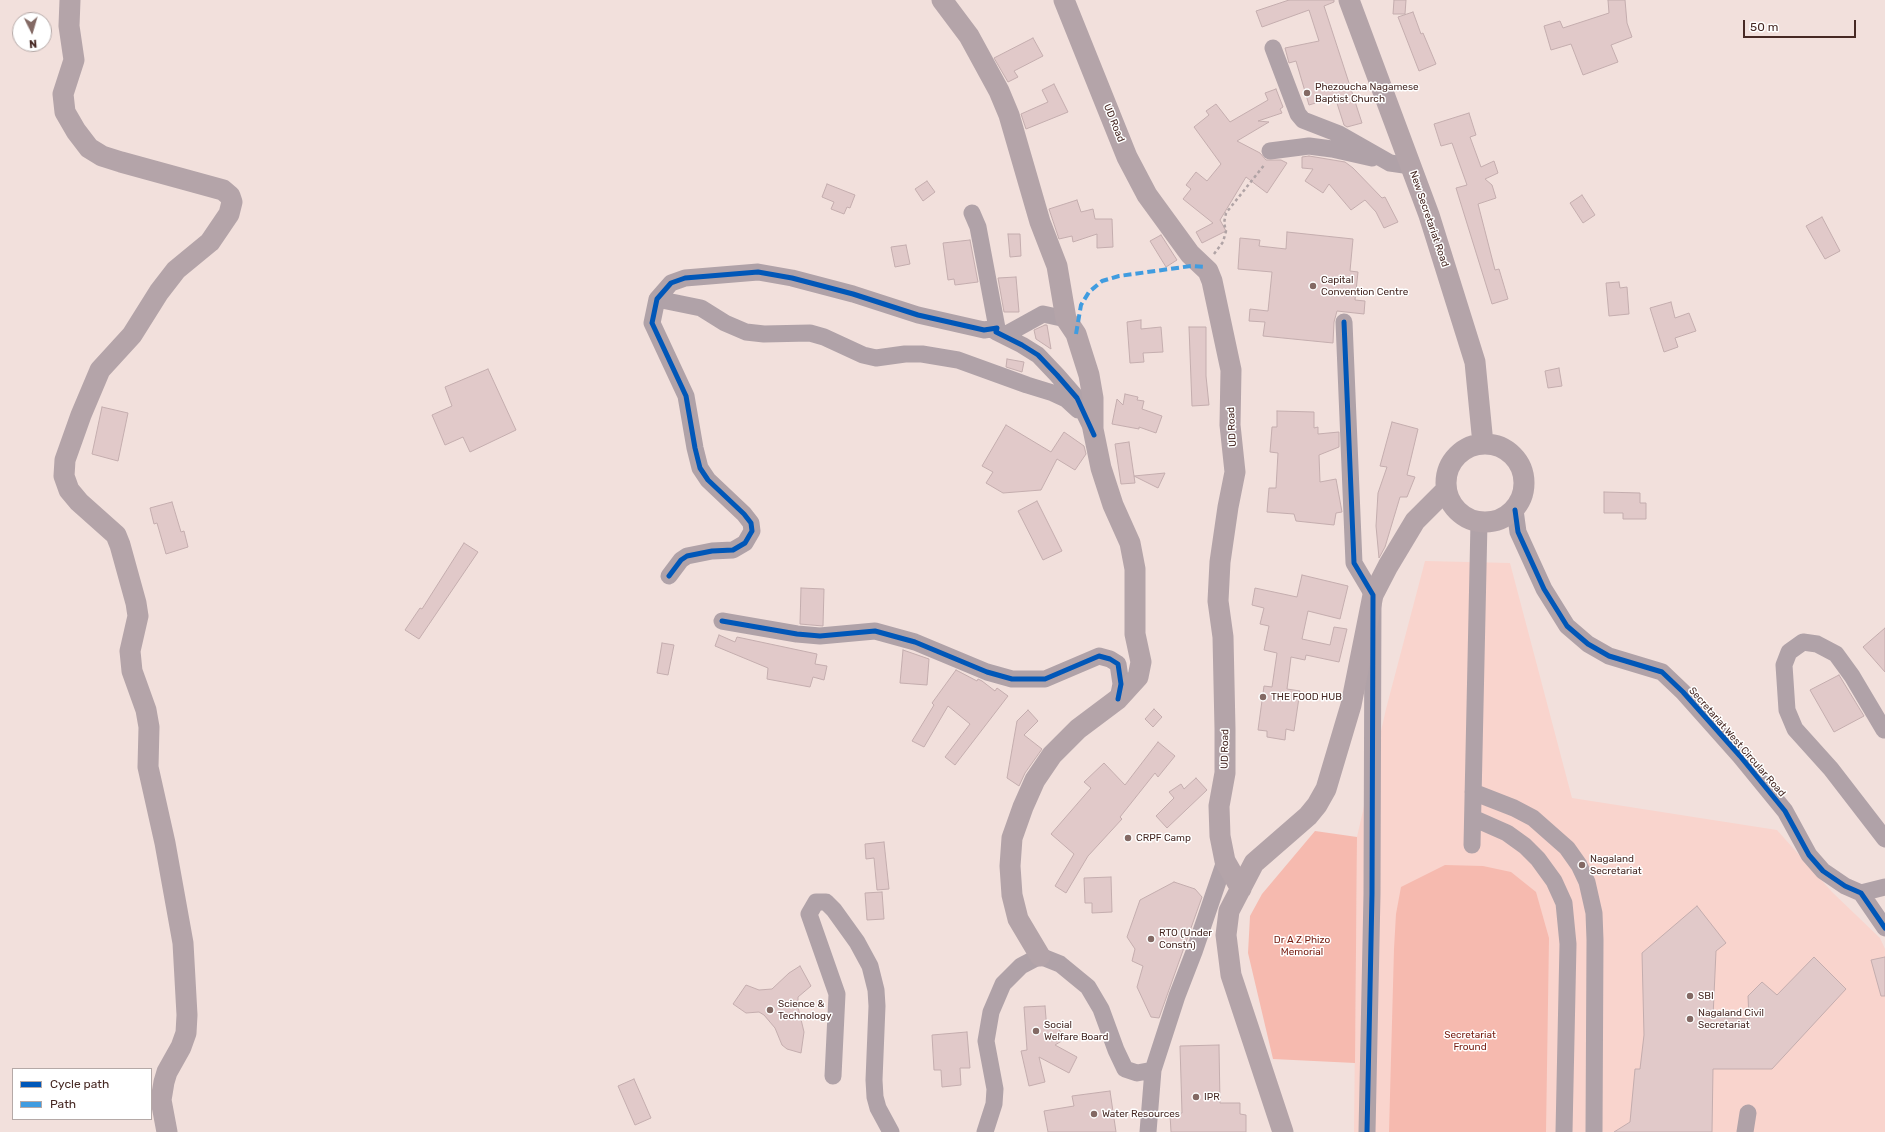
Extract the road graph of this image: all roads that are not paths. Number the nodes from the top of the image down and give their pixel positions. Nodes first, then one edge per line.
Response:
1 (70, 0) edge
2 (942, 0) edge
3 (1064, 0) edge
4 (1349, 0) edge
5 (1273, 48) dead end
6 (1270, 151) road end
7 (1390, 163) junction
8 (1411, 166) junction
9 (972, 213) dead end
10 (657, 300) junction
11 (1066, 319) junction
12 (1344, 322) dead end
13 (1001, 332) junction
14 (1085, 417) junction
15 (1094, 435) junction
16 (1483, 444) junction
17 (1446, 490) junction
18 (1515, 510) junction
19 (1479, 522) junction
20 (669, 576) dead end
21 (1373, 595) junction
22 (722, 621) dead end
23 (1118, 699) junction
24 (1884, 730) dead end
25 (1473, 792) junction
26 (1473, 818) junction
27 (1885, 839) edge
28 (1472, 845) dead end
29 (1225, 861) junction
30 (1885, 887) edge
31 (1241, 889) junction
32 (1861, 893) junction
33 (1885, 928) edge
34 (1040, 956) junction
35 (1152, 1070) junction
36 (833, 1076) dead end
37 (1748, 1112) dead end
38 (167, 1132) edge
39 (891, 1132) edge
40 (985, 1132) edge
41 (1148, 1132) edge
42 (1283, 1132) edge
43 (1367, 1132) edge
44 (1564, 1132) edge
45 (1594, 1132) edge
46 (1745, 1132) edge

1 - 38 main road
2 - 11 main road
3 - 29 main road, UD Road
4 - 8 main road, New Secretariat Road
5 - 7 street
6 - 7 street
7 - 8 street
8 - 16 main road, New Secretariat Road
9 - 13 street
10 - 13 street
10 - 14 street
10 - 20 street
11 - 13 street
11 - 15 main road
12 - 21 street
13 - 14 street
14 - 15 street
15 - 23 main road
16 - 17 main road
16 - 18 main road
17 - 19 main road
17 - 21 main road
18 - 19 main road
18 - 32 street, Secretariat West Circular Road
19 - 25 street
21 - 31 main road
21 - 43 street
22 - 23 street
23 - 34 main road
24 - 27 street
25 - 26 street
25 - 45 street
26 - 28 street
26 - 44 street
29 - 31 main road, UD Road
29 - 35 street
30 - 32 street
31 - 42 main road
32 - 33 street
34 - 35 street
34 - 40 street
35 - 41 street
36 - 39 street
37 - 46 street

